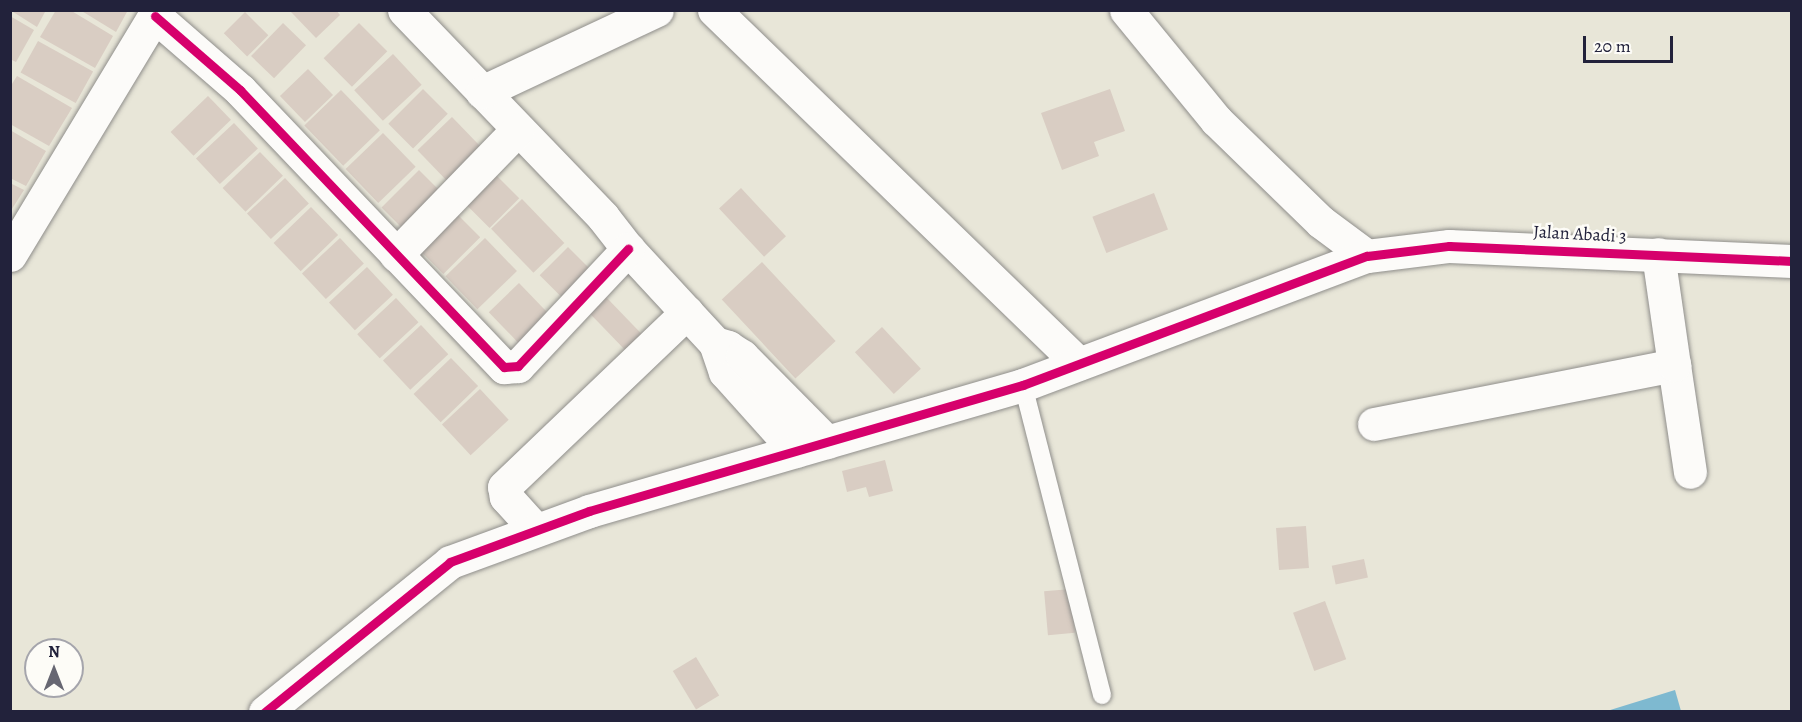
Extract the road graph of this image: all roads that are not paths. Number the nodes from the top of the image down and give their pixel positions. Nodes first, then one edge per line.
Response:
1 (404, 10) edge
2 (657, 10) edge
3 (714, 10) edge
4 (1126, 10) edge
5 (156, 13) edge
6 (482, 92) junction
7 (518, 129) junction
8 (628, 249) junction
9 (1658, 254) junction
10 (10, 255) edge
11 (396, 255) junction
12 (1367, 256) junction
13 (1791, 261) edge
14 (687, 312) junction
15 (715, 343) junction
16 (1079, 364) junction
17 (1674, 365) junction
18 (1023, 385) junction
19 (1374, 424) dead end
20 (827, 442) junction
21 (796, 451) junction
22 (1690, 472) dead end
23 (536, 530) junction
24 (1102, 695) dead end
25 (265, 711) edge

1 - 6 street
2 - 6 street
3 - 16 street
4 - 12 street
5 - 10 street
5 - 11 street
6 - 7 street
7 - 8 street
7 - 11 street
8 - 11 street
8 - 14 street
9 - 12 street, Jalan Abadi 3
9 - 13 street, Jalan Abadi 3
9 - 17 street
12 - 16 street, Jalan Abadi 3
14 - 15 street
14 - 23 street
15 - 20 street
15 - 21 street
16 - 18 street, Jalan Abadi 3
17 - 19 street
17 - 22 street
18 - 20 street, Jalan Abadi 3
18 - 24 lane
20 - 21 street, Jalan Abadi 3
21 - 23 street, Jalan Abadi 3
23 - 25 street, Jalan Abadi 3

